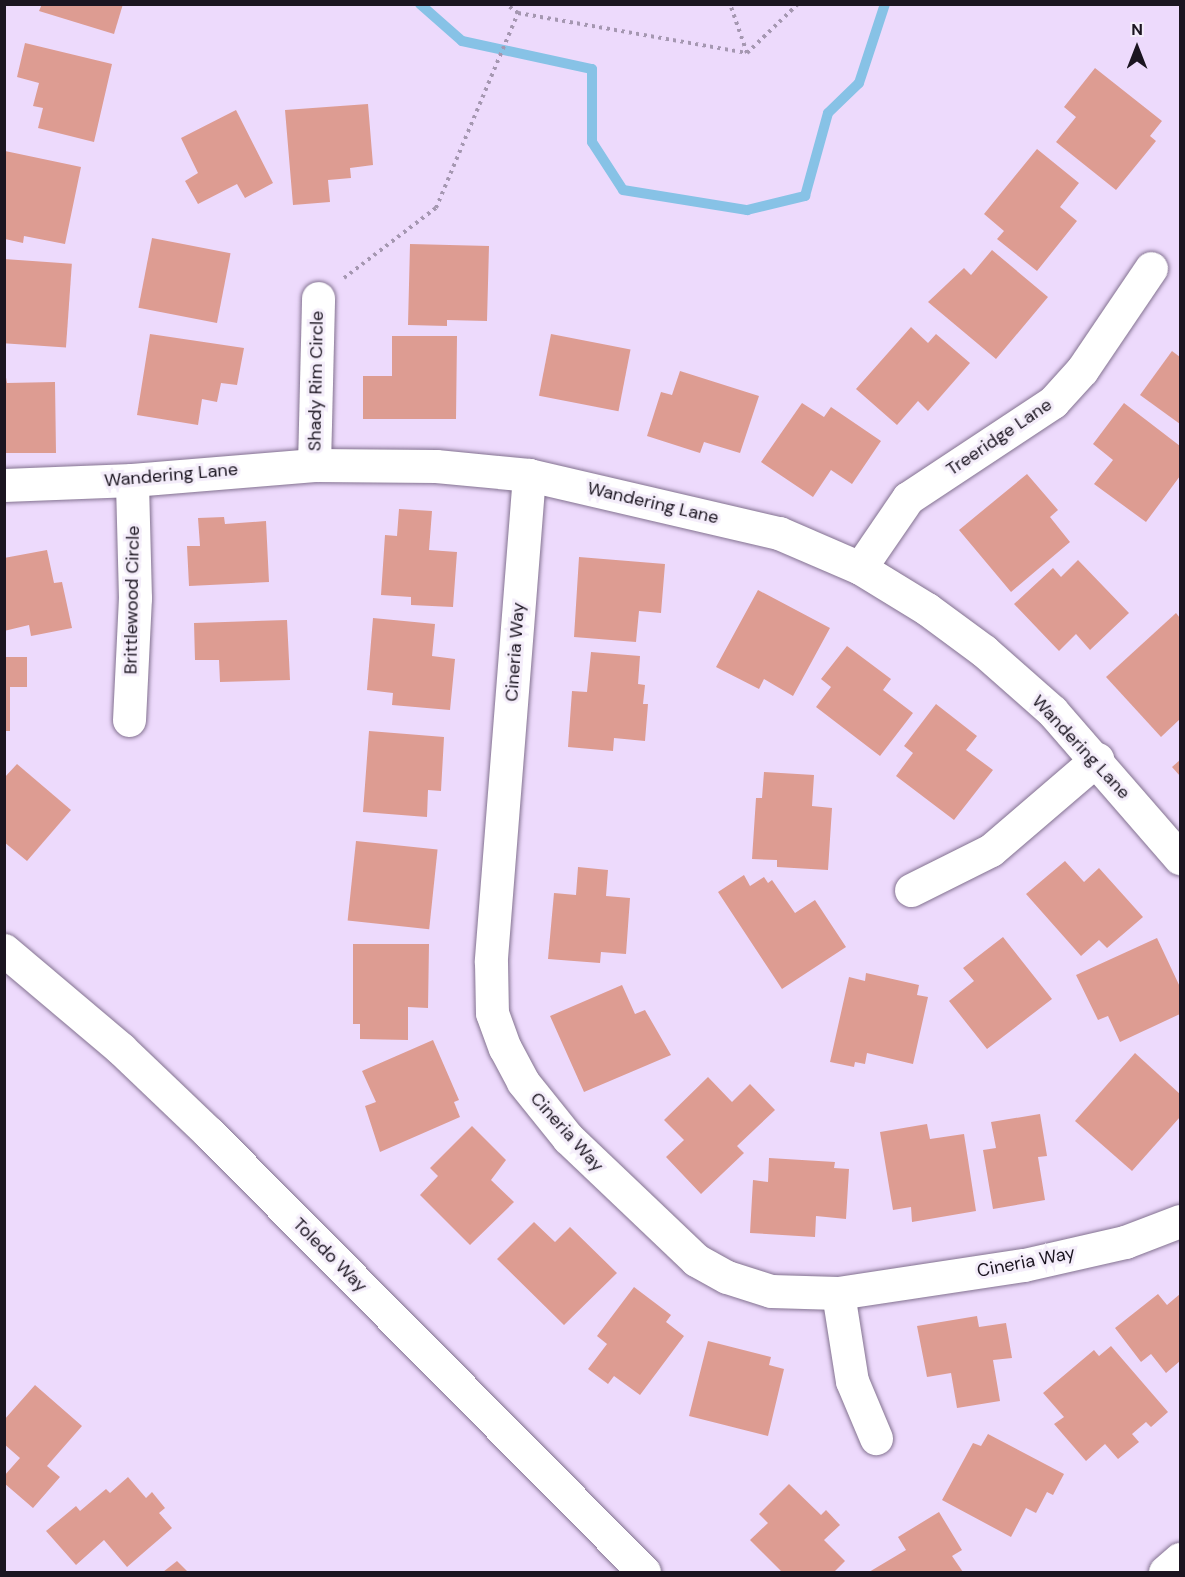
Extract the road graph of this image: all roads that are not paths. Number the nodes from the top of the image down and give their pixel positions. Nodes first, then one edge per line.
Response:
1 (1151, 268) dead end
2 (318, 298) road end
3 (314, 465) junction
4 (529, 475) junction
5 (132, 480) junction
6 (4, 485) edge
7 (860, 568) junction
8 (129, 720) dead end
9 (1097, 759) junction
10 (1180, 858) edge
11 (911, 890) dead end
12 (4, 950) edge
13 (1180, 1221) edge
14 (838, 1293) junction
15 (876, 1438) dead end
16 (1180, 1559) edge
17 (644, 1572) edge
18 (1164, 1572) edge

1 - 7 street, Treeridge Lane
2 - 3 street, Shady Rim Circle
3 - 4 street, Wandering Lane
3 - 5 street, Wandering Lane
4 - 7 street, Wandering Lane
4 - 14 street, Cineria Way
5 - 6 street, Wandering Lane
5 - 8 street, Brittlewood Circle
7 - 9 street, Wandering Lane
9 - 10 street, Wandering Lane
9 - 11 street
12 - 17 street, Toledo Way
13 - 14 street, Cineria Way
14 - 15 street
16 - 18 street

